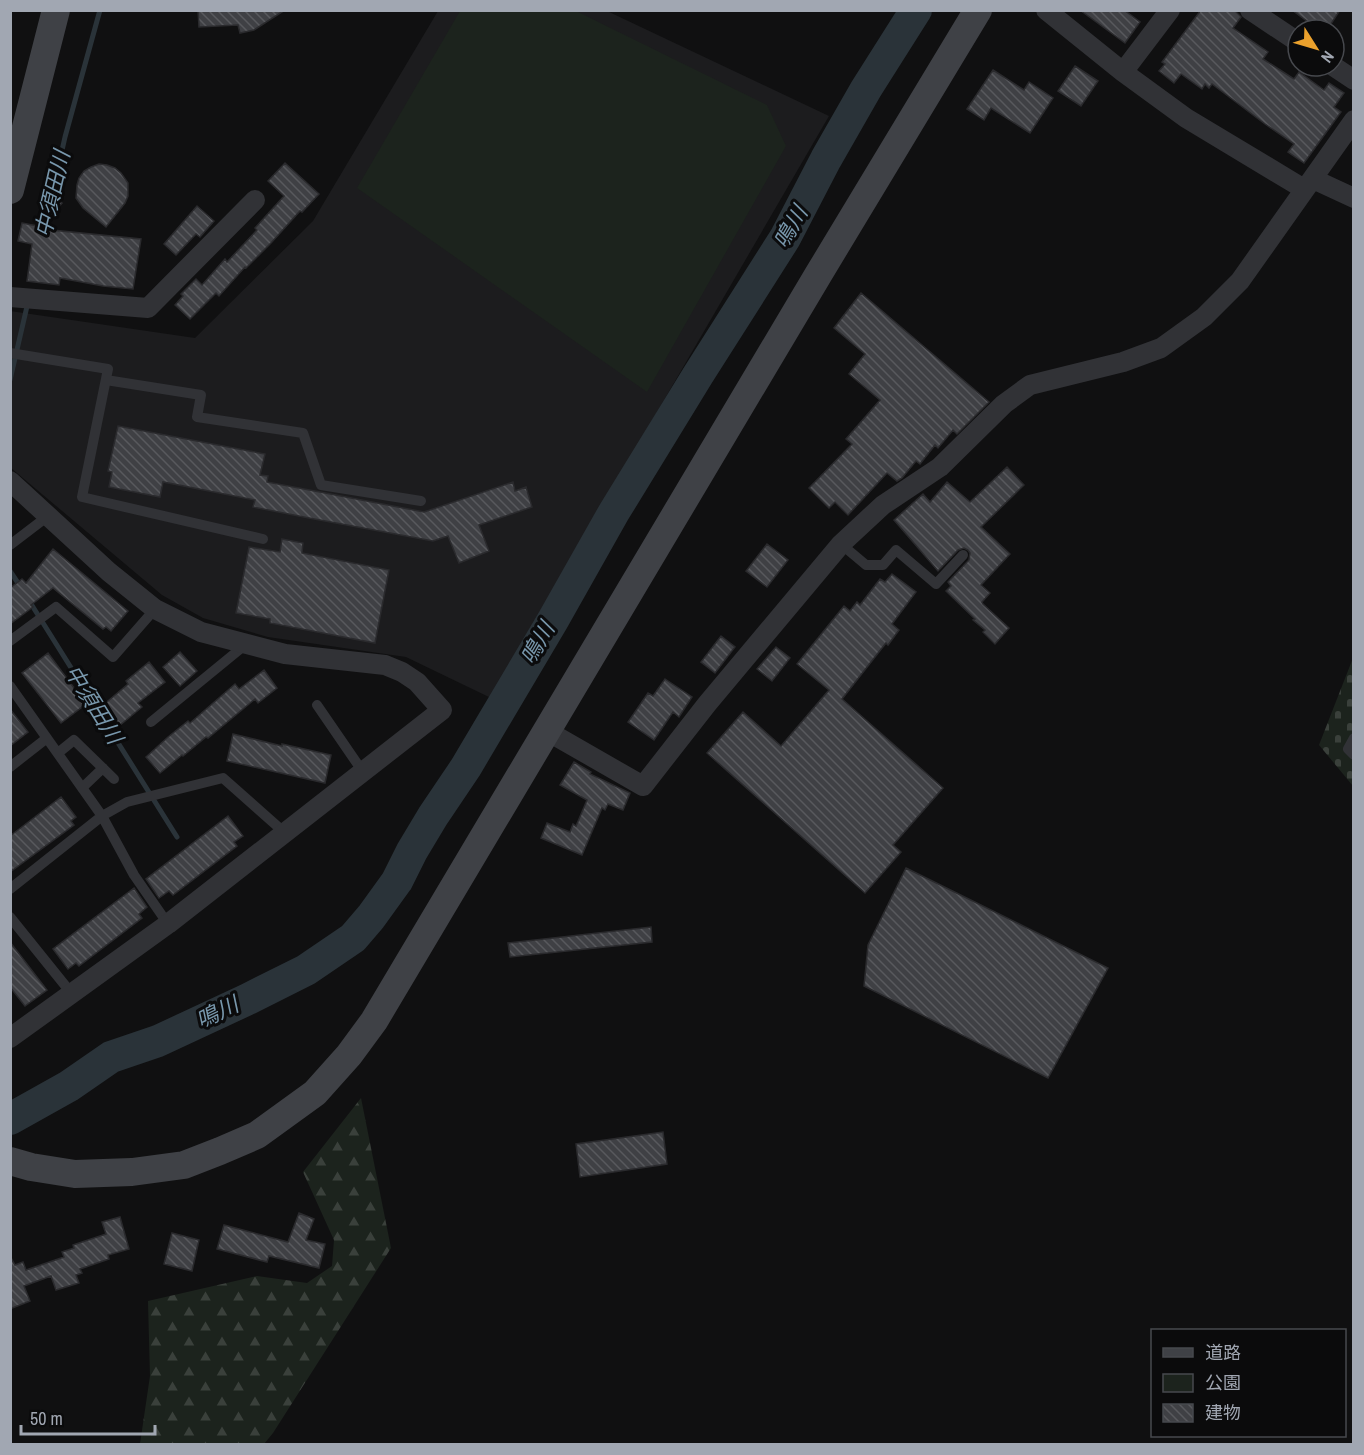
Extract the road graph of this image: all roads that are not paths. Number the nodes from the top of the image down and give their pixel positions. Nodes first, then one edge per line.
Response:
1 (56, 10) edge
2 (978, 10) edge
3 (1046, 10) edge
4 (1170, 10) edge
5 (1250, 10) edge
6 (1286, 34) edge
7 (1123, 72) junction
8 (1353, 120) edge
9 (1309, 184) junction
10 (10, 190) edge
11 (1353, 198) edge
12 (255, 200) dead end
13 (10, 297) edge
14 (10, 353) edge
15 (106, 380) junction
16 (10, 481) edge
17 (421, 501) dead end
18 (48, 516) junction
19 (263, 538) dead end
20 (841, 544) junction
21 (10, 545) edge
22 (963, 555) dead end
23 (155, 609) junction
24 (10, 640) edge
25 (245, 645) junction
26 (10, 686) edge
27 (317, 705) dead end
28 (151, 722) dead end
29 (547, 731) junction
30 (47, 738) junction
31 (1353, 738) edge
32 (58, 753) junction
33 (1353, 755) edge
34 (10, 767) edge
35 (103, 768) junction
36 (363, 772) junction
37 (114, 779) dead end
38 (82, 788) junction
39 (102, 816) junction
40 (285, 833) junction
41 (10, 889) edge
42 (10, 917) edge
43 (168, 924) junction
44 (72, 994) junction
45 (10, 1038) edge
46 (13, 1164) edge

1 - 10 street
2 - 29 street
3 - 7 street
4 - 7 street
5 - 6 street
7 - 9 street
8 - 9 street
9 - 11 street
9 - 20 street
12 - 13 street
14 - 15 lane
15 - 17 lane
15 - 19 lane
16 - 18 street
18 - 21 lane
18 - 23 street
20 - 22 lane
20 - 29 street
23 - 24 lane
23 - 25 street
25 - 28 lane
25 - 36 street
26 - 30 lane
27 - 36 lane
29 - 46 street
30 - 32 lane
30 - 34 lane
31 - 33 lane
32 - 35 lane
32 - 38 lane
35 - 37 lane
35 - 38 lane
36 - 40 street
38 - 39 lane
39 - 40 lane
39 - 41 lane
39 - 43 lane
40 - 43 street
42 - 44 lane
43 - 44 street
44 - 45 street

